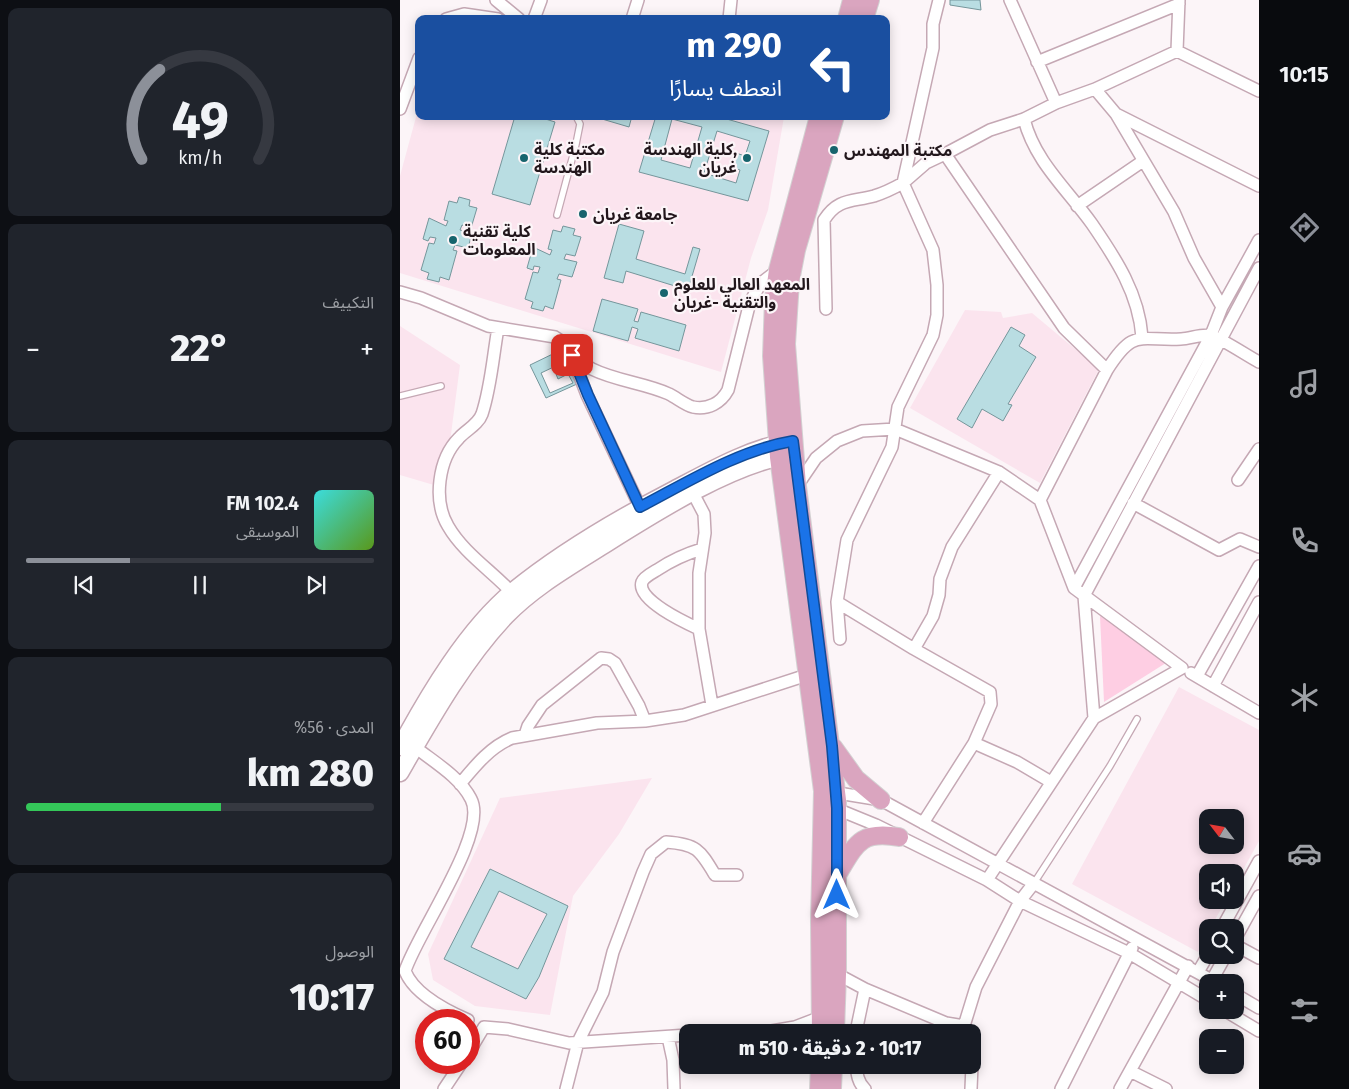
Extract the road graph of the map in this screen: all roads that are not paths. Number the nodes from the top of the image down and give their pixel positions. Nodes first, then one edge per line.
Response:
1 (496, 0) edge
2 (541, 0) edge
3 (638, 0) edge
4 (731, 0) edge
5 (852, 0) edge
6 (870, 0) edge
7 (938, 0) edge
8 (1014, 1) edge
9 (1179, 2) edge
10 (514, 15) edge
11 (535, 15) edge
12 (633, 15) edge
13 (729, 15) edge
14 (848, 15) edge
15 (865, 15) edge
16 (1177, 51) junction
17 (1037, 62) junction
18 (415, 69) edge
19 (1095, 89) junction
20 (1259, 91) edge
21 (1056, 103) junction
22 (400, 109) edge
23 (1116, 114) junction
24 (1024, 119) junction
25 (578, 120) edge
26 (818, 120) edge
27 (833, 120) edge
28 (945, 154) junction
29 (1143, 162) junction
30 (903, 183) junction
31 (1259, 186) edge
32 (1077, 206) junction
33 (557, 215) dead end
34 (1259, 240) edge
35 (1259, 268) edge
36 (778, 270) junction
37 (400, 292) edge
38 (1222, 307) junction
39 (826, 308) dead end
40 (498, 328) junction
41 (1142, 337) junction
42 (1216, 338) junction
43 (572, 355) junction
44 (1259, 362) edge
45 (1107, 370) junction
46 (441, 386) dead end
47 (400, 396) edge
48 (895, 430) junction
49 (786, 449) junction
50 (1259, 449) edge
51 (999, 472) junction
52 (1238, 480) dead end
53 (797, 486) junction
54 (692, 493) junction
55 (1040, 500) junction
56 (1133, 503) junction
57 (640, 507) junction
58 (1259, 547) edge
59 (702, 549) junction
60 (1259, 566) edge
61 (1074, 588) junction
62 (1084, 596) junction
63 (516, 597) junction
64 (837, 602) junction
65 (1259, 602) edge
66 (699, 629) junction
67 (840, 639) dead end
68 (914, 649) junction
69 (1182, 668) junction
70 (810, 674) junction
71 (1198, 676) junction
72 (1213, 686) junction
73 (712, 705) junction
74 (1259, 713) edge
75 (1094, 718) junction
76 (1137, 719) dead end
77 (644, 721) junction
78 (525, 735) junction
79 (974, 742) junction
80 (832, 746) junction
81 (408, 747) edge
82 (400, 774) edge
83 (1051, 782) junction
84 (460, 784) junction
85 (830, 799) junction
86 (881, 800) junction
87 (923, 823) junction
88 (899, 837) junction
89 (1259, 860) edge
90 (998, 864) junction
91 (837, 875) junction
92 (737, 876) dead end
93 (987, 880) junction
94 (1034, 883) junction
95 (1259, 896) edge
96 (1020, 901) junction
97 (1227, 919) edge
98 (1244, 924) edge
99 (1136, 939) junction
100 (1244, 950) edge
101 (1129, 953) junction
102 (1259, 958) edge
103 (1203, 964) edge
104 (1188, 966) junction
105 (1198, 972) junction
106 (402, 973) edge
107 (837, 974) junction
108 (1202, 974) edge
109 (1178, 982) junction
110 (865, 989) junction
111 (1199, 995) edge
112 (1244, 999) edge
113 (1259, 1008) edge
114 (450, 1009) edge
115 (1239, 1019) edge
116 (821, 1024) edge
117 (835, 1024) edge
118 (858, 1024) edge
119 (949, 1024) edge
120 (967, 1024) edge
121 (480, 1025) edge
122 (484, 1027) junction
123 (1259, 1031) edge
124 (480, 1034) edge
125 (679, 1036) edge
126 (668, 1037) junction
127 (578, 1042) junction
128 (1130, 1071) junction
129 (454, 1074) edge
130 (820, 1074) edge
131 (833, 1074) edge
132 (857, 1074) edge
133 (972, 1074) edge
134 (444, 1089) edge
135 (566, 1089) edge
136 (674, 1089) edge
137 (819, 1089) edge
138 (832, 1089) edge
139 (865, 1089) edge
140 (971, 1089) edge
141 (1061, 1089) edge
142 (1120, 1089) edge
143 (1166, 1089) edge

1 - 10 street
2 - 11 street
3 - 12 street
4 - 13 street
5 - 14 main road
6 - 15 main road
7 - 30 street
8 - 17 street
9 - 16 street
9 - 17 street
16 - 19 street
16 - 20 street
17 - 21 street
18 - 22 street
19 - 21 street
19 - 23 street
21 - 24 street
23 - 29 street
23 - 31 street
24 - 28 street
24 - 32 street
25 - 33 lane
26 - 36 main road
27 - 49 main road
28 - 30 street
28 - 45 street
29 - 32 street
29 - 38 street
30 - 39 street
30 - 48 street
32 - 41 street
34 - 38 street
35 - 42 street
36 - 43 street
36 - 49 main road
37 - 40 street
38 - 42 street
40 - 43 street
40 - 63 street
41 - 42 street
41 - 45 street
42 - 44 street
42 - 56 street
42 - 61 street
43 - 57 street
45 - 55 street
46 - 47 lane
48 - 51 street
48 - 53 street
48 - 64 street
49 - 53 main road
49 - 54 main road
49 - 57 main road
49 - 70 main road
50 - 52 street
51 - 55 street
51 - 68 street
53 - 80 main road
54 - 59 street
54 - 63 main road
55 - 61 street
56 - 58 street
56 - 62 street
57 - 63 main road
59 - 66 street
59 - 66 street
60 - 71 street
61 - 62 street
62 - 69 street
62 - 75 street
63 - 81 main road
64 - 67 street
64 - 68 street
65 - 72 street
66 - 73 street
68 - 79 street
69 - 71 street
69 - 75 street
70 - 73 street
70 - 85 main road
71 - 72 street
72 - 74 street
73 - 77 street
75 - 83 street
76 - 94 lane
77 - 78 street
77 - 78 street
78 - 84 street
79 - 83 street
79 - 87 street
80 - 85 main road
80 - 86 main road
81 - 82 main road
81 - 84 street
83 - 90 street
84 - 106 street
85 - 86 street
85 - 88 street
85 - 91 main road
85 - 116 main road
86 - 87 street
87 - 90 street
88 - 91 main road
88 - 93 street
89 - 97 street
90 - 93 street
90 - 94 street
91 - 107 main road
92 - 127 street
93 - 96 street
94 - 96 street
94 - 99 street
95 - 98 street
96 - 101 street
96 - 120 street
99 - 101 street
99 - 104 street
100 - 102 street
101 - 109 street
101 - 141 street
103 - 105 street
104 - 105 street
104 - 109 street
105 - 108 street
106 - 114 street
107 - 110 street
107 - 117 main road
109 - 111 street
109 - 128 street
110 - 118 street
110 - 119 street
112 - 113 street
115 - 123 street
121 - 122 street
122 - 124 street
122 - 127 street
125 - 126 street
126 - 127 street
126 - 136 street
127 - 135 street
128 - 142 street
128 - 143 street
129 - 134 street
130 - 137 main road
131 - 138 main road
132 - 139 street
133 - 140 street

